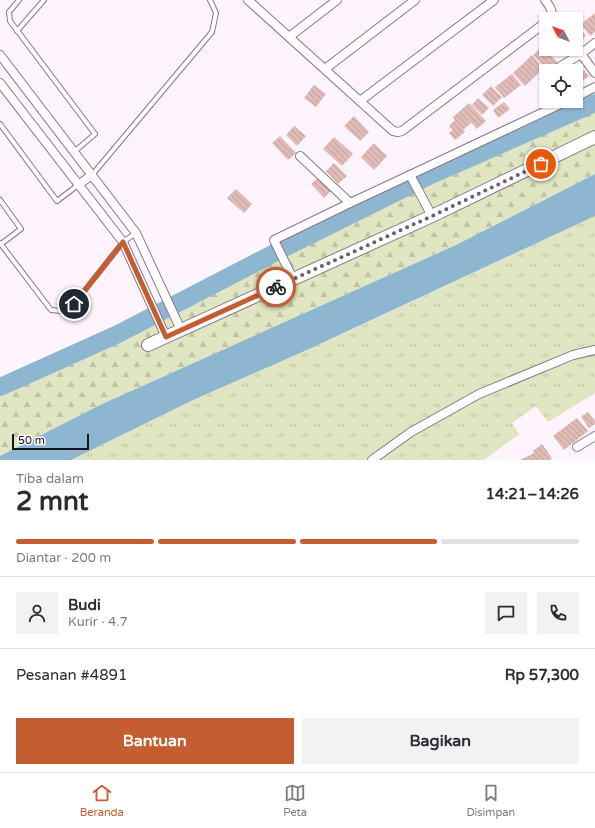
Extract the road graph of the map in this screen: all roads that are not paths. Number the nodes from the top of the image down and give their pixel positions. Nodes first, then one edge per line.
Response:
1 (19, 0) edge
2 (44, 0) edge
3 (210, 0) edge
4 (337, 0) edge
5 (416, 0) edge
6 (494, 0) edge
7 (545, 0) edge
8 (252, 1) edge
9 (552, 12) edge
10 (539, 27) edge
11 (17, 31) junction
12 (289, 36) junction
13 (595, 43) edge
14 (583, 52) edge
15 (0, 55) edge
16 (578, 56) edge
17 (582, 56) edge
18 (564, 64) edge
19 (324, 69) junction
20 (595, 73) edge
21 (1, 88) edge
22 (595, 88) edge
23 (583, 93) edge
24 (360, 101) junction
25 (552, 108) edge
26 (0, 124) edge
27 (595, 137) edge
28 (74, 152) junction
29 (300, 156) dead end
30 (92, 175) junction
31 (411, 176) junction
32 (78, 185) junction
33 (0, 200) edge
34 (350, 203) junction
35 (432, 216) junction
36 (136, 233) junction
37 (123, 242) junction
38 (1, 243) edge
39 (293, 279) junction
40 (181, 330) junction
41 (166, 337) junction
42 (148, 345) dead end
43 (595, 350) edge
44 (595, 436) edge
45 (577, 447) dead end
46 (372, 460) edge

1 - 11 lane
2 - 11 lane
3 - 30 lane
4 - 12 street
5 - 19 street
6 - 24 street
7 - 9 street
8 - 12 street
10 - 24 street
11 - 28 lane
12 - 19 street
13 - 14 street
15 - 28 street
16 - 18 street
17 - 20 street
19 - 24 street
21 - 32 street
22 - 23 street
25 - 31 street
26 - 32 lane
27 - 35 main road
28 - 30 street
29 - 34 street
30 - 32 street
30 - 36 street
31 - 34 street
31 - 35 street
32 - 37 street
33 - 38 lane
34 - 39 street
35 - 39 main road
36 - 37 lane
36 - 40 street
37 - 38 lane
37 - 41 street
39 - 40 main road
40 - 41 main road
41 - 42 main road
43 - 46 street
44 - 45 street

